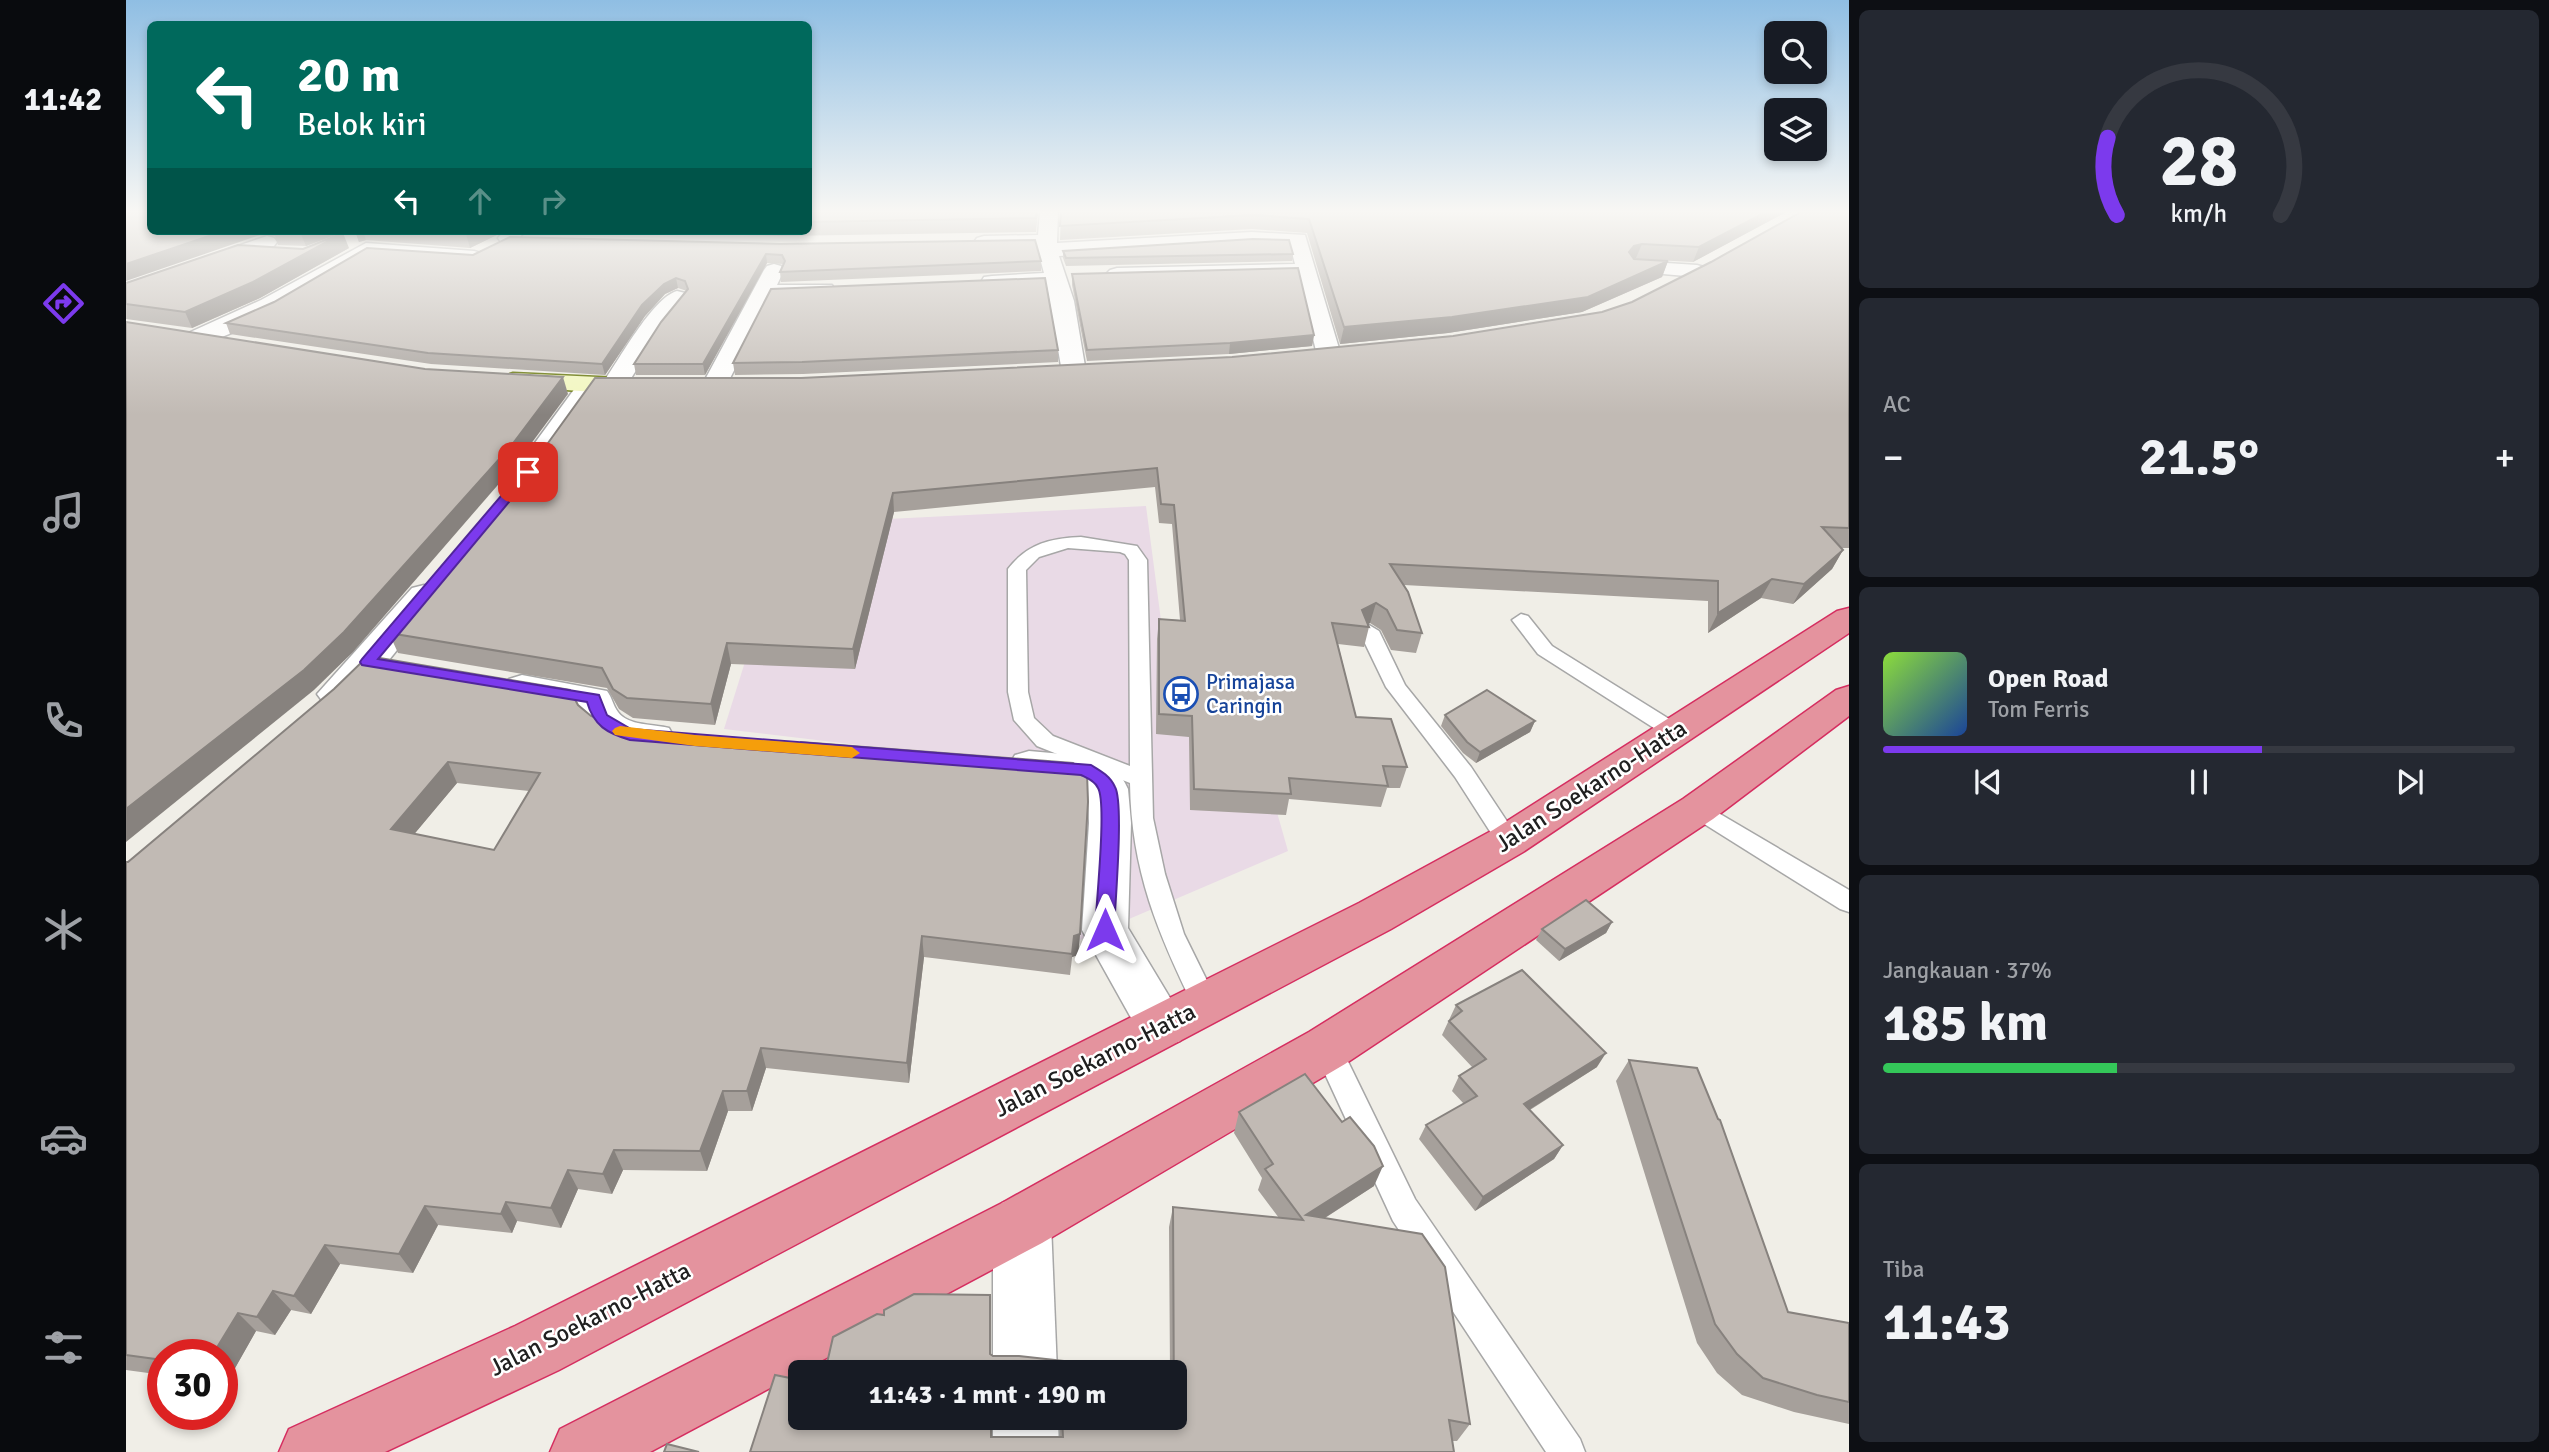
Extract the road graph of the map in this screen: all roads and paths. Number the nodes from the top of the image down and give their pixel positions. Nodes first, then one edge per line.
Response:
1 (160, 280) edge
2 (307, 280) edge
3 (768, 280) edge
4 (1028, 280) edge
5 (1057, 280) edge
6 (1309, 280) edge
7 (1680, 280) edge
8 (977, 283) edge
9 (845, 289) edge
10 (1662, 289) edge
11 (126, 291) edge
12 (762, 292) junction
13 (677, 298) edge
14 (1063, 301) junction
15 (1035, 302) edge
16 (167, 334) edge
17 (194, 339) junction
18 (232, 345) edge
19 (1354, 353) edge
20 (1329, 355) junction
21 (1304, 357) edge
22 (1100, 371) edge
23 (1074, 372) junction
24 (1047, 373) edge
25 (495, 380) edge
26 (602, 386) junction
27 (739, 386) edge
28 (690, 387) junction
29 (519, 482) edge
30 (448, 567) edge
31 (1849, 618) edge
32 (1521, 620) dead end
33 (1369, 631) edge
34 (368, 662) junction
35 (408, 668) edge
36 (488, 681) edge
37 (1845, 705) edge
38 (307, 718) edge
39 (1675, 733) junction
40 (695, 741) edge
41 (990, 762) edge
42 (1142, 779) junction
43 (1698, 809) junction
44 (1508, 841) junction
45 (1849, 902) edge
46 (1183, 1015) junction
47 (1327, 1048) junction
48 (1022, 1223) junction
49 (1025, 1360) edge
50 (1026, 1430) edge
51 (312, 1452) edge
52 (583, 1452) edge
53 (1026, 1452) edge
54 (1567, 1452) edge

1 - 11 street
2 - 17 street
3 - 12 street
4 - 8 street
5 - 14 street
6 - 20 street
7 - 10 street
9 - 12 street
12 - 28 street
13 - 26 street
14 - 15 street
14 - 23 street
16 - 17 street
17 - 18 street
19 - 20 street
20 - 21 street
22 - 23 street
23 - 24 street
25 - 26 street
26 - 28 street
26 - 29 street
27 - 28 street
30 - 34 street
31 - 39 highway, Jalan Soekarno-Hatta
32 - 39 lane
33 - 44 lane
34 - 35 street
34 - 38 street
36 - 40 street
37 - 43 highway
39 - 44 highway, Jalan Soekarno-Hatta
41 - 46 street
42 - 42 lane
42 - 46 lane
43 - 45 lane
43 - 47 highway
44 - 46 highway, Jalan Soekarno-Hatta
46 - 51 highway, Jalan Soekarno-Hatta
47 - 48 highway
47 - 54 lane
48 - 49 street
48 - 52 highway
50 - 53 street

